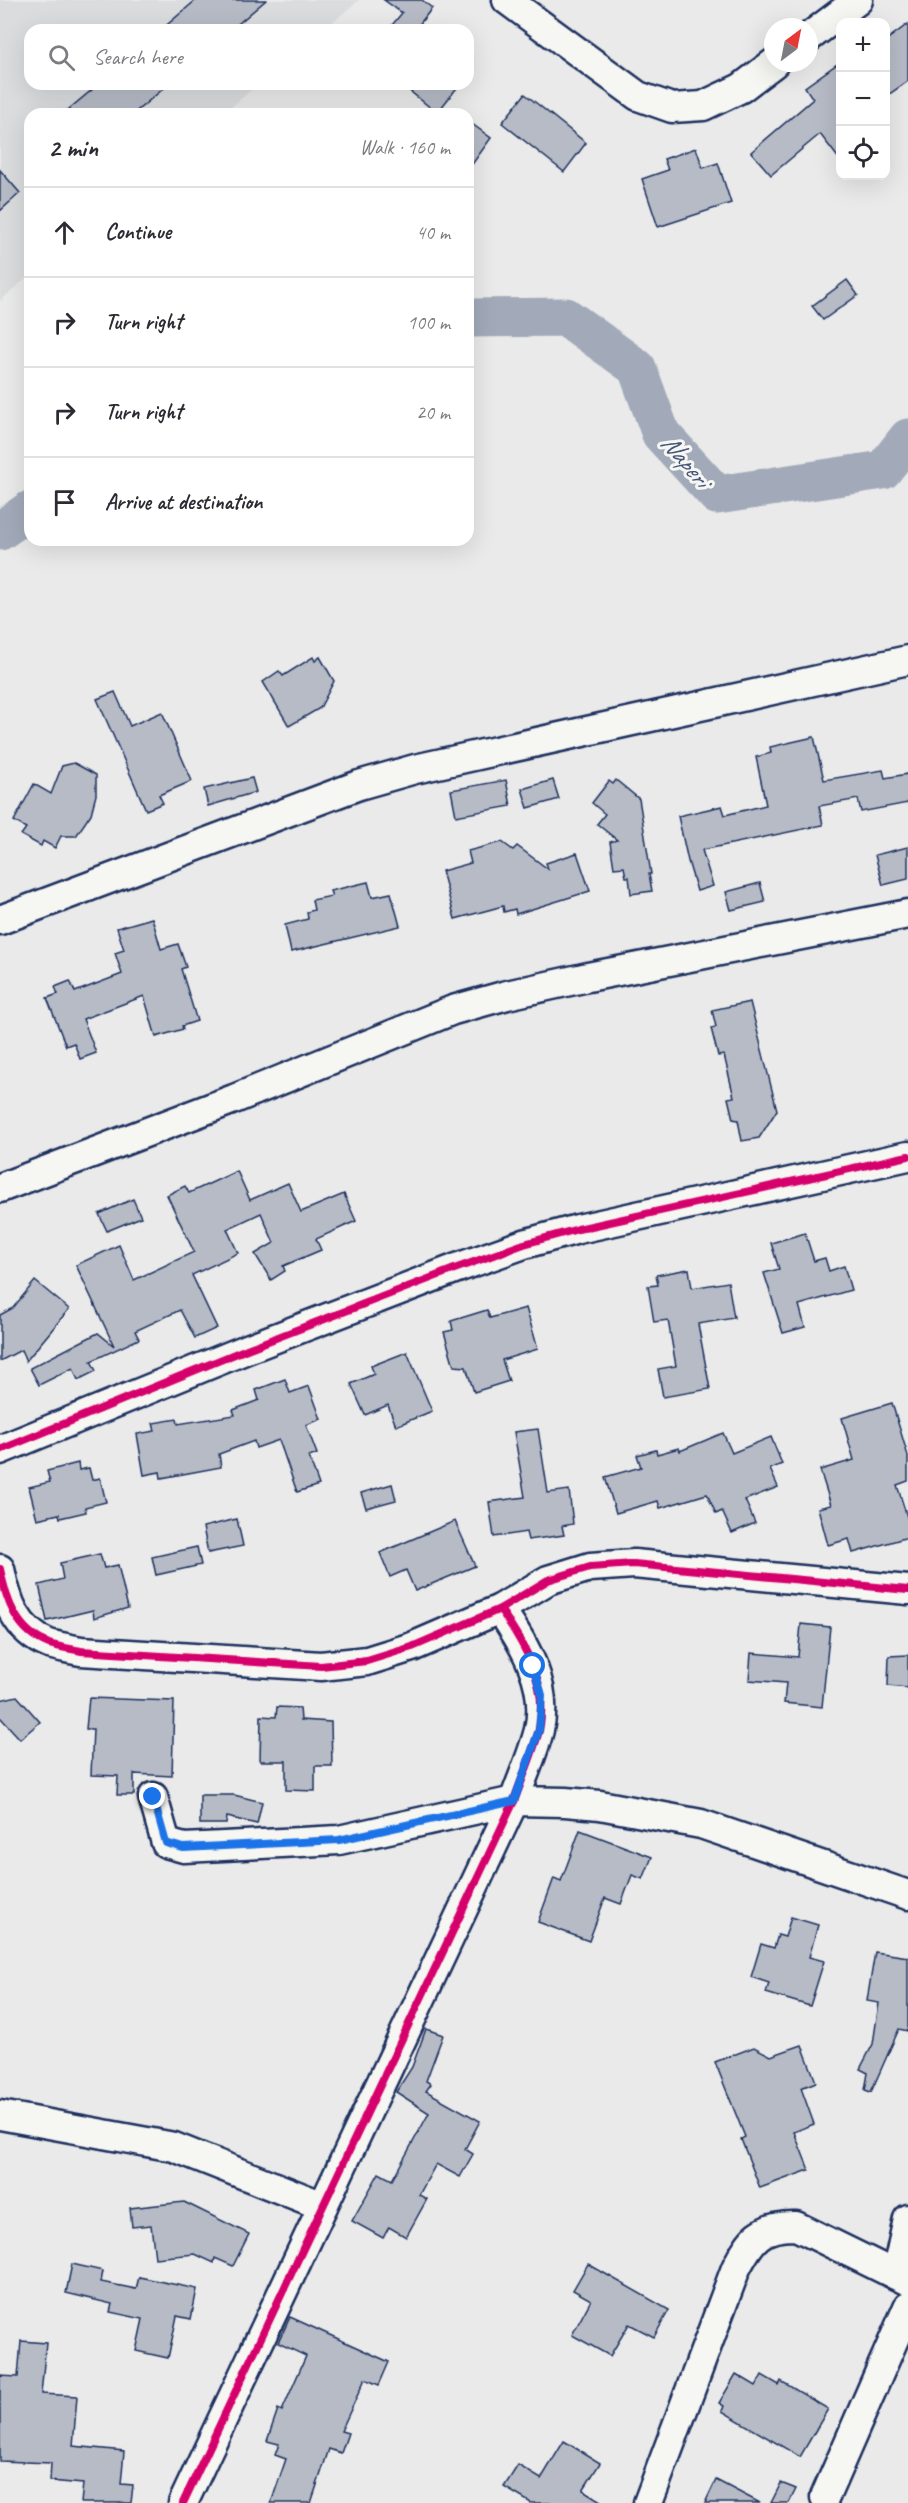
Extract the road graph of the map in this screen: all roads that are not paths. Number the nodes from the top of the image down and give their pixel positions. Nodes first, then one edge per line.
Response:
1 (507, 0) edge
2 (858, 0) edge
3 (818, 30) edge
4 (764, 71) edge
5 (908, 660) edge
6 (908, 914) edge
7 (0, 920) edge
8 (908, 1156) edge
9 (0, 1188) edge
10 (0, 1450) edge
11 (0, 1569) edge
12 (908, 1590) edge
13 (500, 1609) junction
14 (153, 1797) dead end
15 (514, 1801) junction
16 (908, 1895) edge
17 (0, 2115) edge
18 (323, 2206) junction
19 (908, 2219) edge
20 (902, 2278) edge
21 (908, 2307) edge
22 (825, 2497) dead end
23 (183, 2503) edge
24 (648, 2503) edge

1 - 4 street
2 - 3 street
5 - 7 street
6 - 9 street
8 - 10 street
11 - 13 street
12 - 13 street
13 - 15 street
14 - 15 street
15 - 16 street
15 - 18 street
17 - 18 street
18 - 23 street
19 - 20 street
20 - 24 street
21 - 22 street

